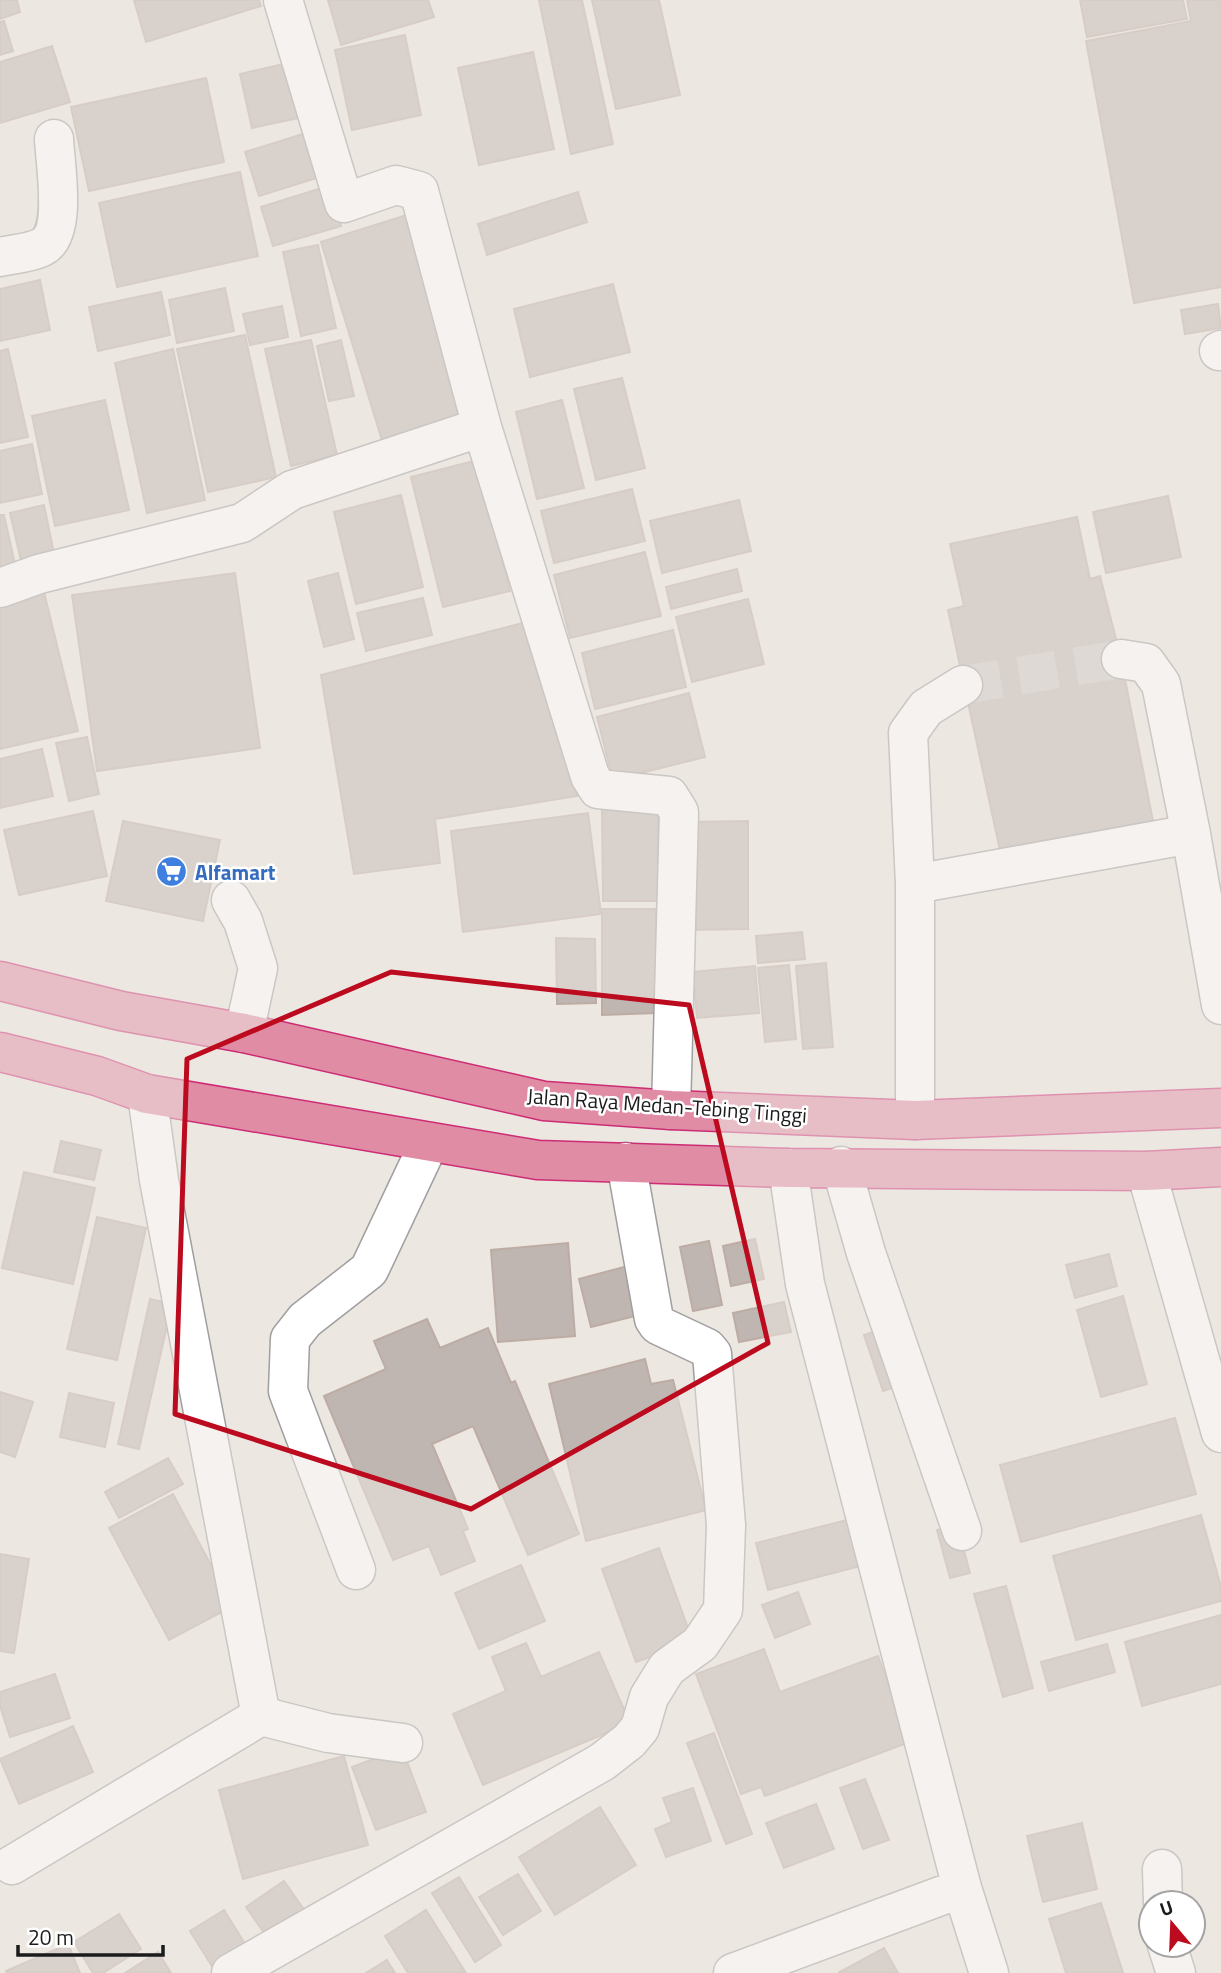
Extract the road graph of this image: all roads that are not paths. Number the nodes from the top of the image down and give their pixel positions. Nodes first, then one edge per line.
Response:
1 (284, 0) edge
2 (54, 139) dead end
3 (0, 257) edge
4 (482, 427) junction
5 (0, 588) edge
6 (1121, 659) tunnel mouth
7 (963, 685) tunnel mouth
8 (1191, 834) junction
9 (915, 884) junction
10 (231, 900) dead end
11 (0, 981) edge
12 (1221, 1005) edge
13 (244, 1033) junction
14 (0, 1052) edge
15 (147, 1094) junction
16 (1221, 1108) edge
17 (671, 1110) junction
18 (915, 1120) junction
19 (429, 1143) junction
20 (626, 1162) junction
21 (841, 1166) junction
22 (1221, 1167) edge
23 (788, 1168) junction
24 (1146, 1171) junction
25 (1221, 1433) edge
26 (962, 1531) dead end
27 (356, 1570) dead end
28 (261, 1716) junction
29 (403, 1743) dead end
30 (12, 1865) dead end
31 (962, 1888) junction
32 (231, 1973) edge
33 (733, 1973) edge
34 (989, 1973) edge

1 - 4 street
2 - 3 street
4 - 5 street
4 - 17 street
6 - 8 street
7 - 9 street
8 - 9 street
8 - 12 street
9 - 18 street
10 - 13 street
11 - 13 highway, Jalan Raya Medan-Tebing Tinggi
13 - 17 highway, Jalan Raya Medan-Tebing Tinggi
14 - 15 highway
15 - 19 highway
15 - 28 street
16 - 18 highway, Jalan Raya Medan-Tebing Tinggi
17 - 18 highway, Jalan Raya Medan-Tebing Tinggi
19 - 20 highway
19 - 27 street
20 - 23 highway
20 - 32 street
21 - 23 highway
21 - 24 highway
21 - 26 street
22 - 24 highway
23 - 31 street
24 - 25 street
28 - 29 street
28 - 30 street
31 - 33 street
31 - 34 street

